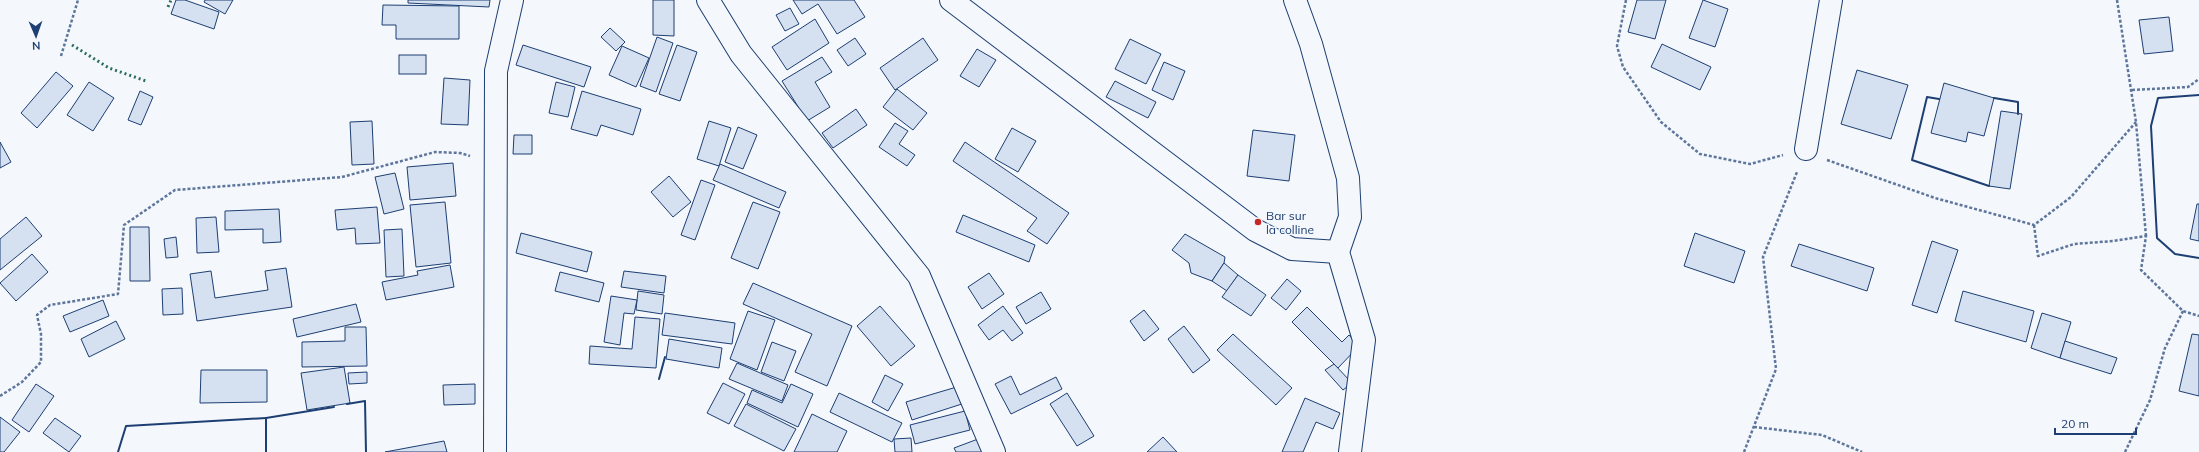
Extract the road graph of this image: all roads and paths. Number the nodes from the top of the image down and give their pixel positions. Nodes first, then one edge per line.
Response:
1 (78, 0) edge
2 (512, 0) edge
3 (708, 0) edge
4 (951, 0) edge
5 (1295, 0) edge
6 (1626, 0) edge
7 (1831, 0) edge
8 (2118, 0) edge
9 (61, 56) dead end
10 (2199, 79) edge
11 (2132, 90) junction
12 (2136, 122) junction
13 (1806, 149) junction
14 (496, 162) junction
15 (2034, 225) junction
16 (2146, 236) junction
17 (1338, 252) junction
18 (2183, 311) junction
19 (2199, 316) edge
20 (0, 396) edge
21 (1754, 427) junction
22 (495, 452) edge
23 (994, 452) edge
24 (1350, 452) edge
25 (1744, 452) edge
26 (1862, 452) edge
27 (2125, 452) edge

1 - 9 path
2 - 14 street
3 - 23 street
4 - 17 street
5 - 17 street
6 - 13 path
7 - 13 street
8 - 11 path
10 - 11 path
11 - 12 path
12 - 15 path
12 - 16 path
13 - 15 path
13 - 21 path
14 - 20 path
14 - 22 street
15 - 16 path
16 - 18 path
17 - 24 street
18 - 19 path
18 - 27 path
21 - 25 path
21 - 26 path

